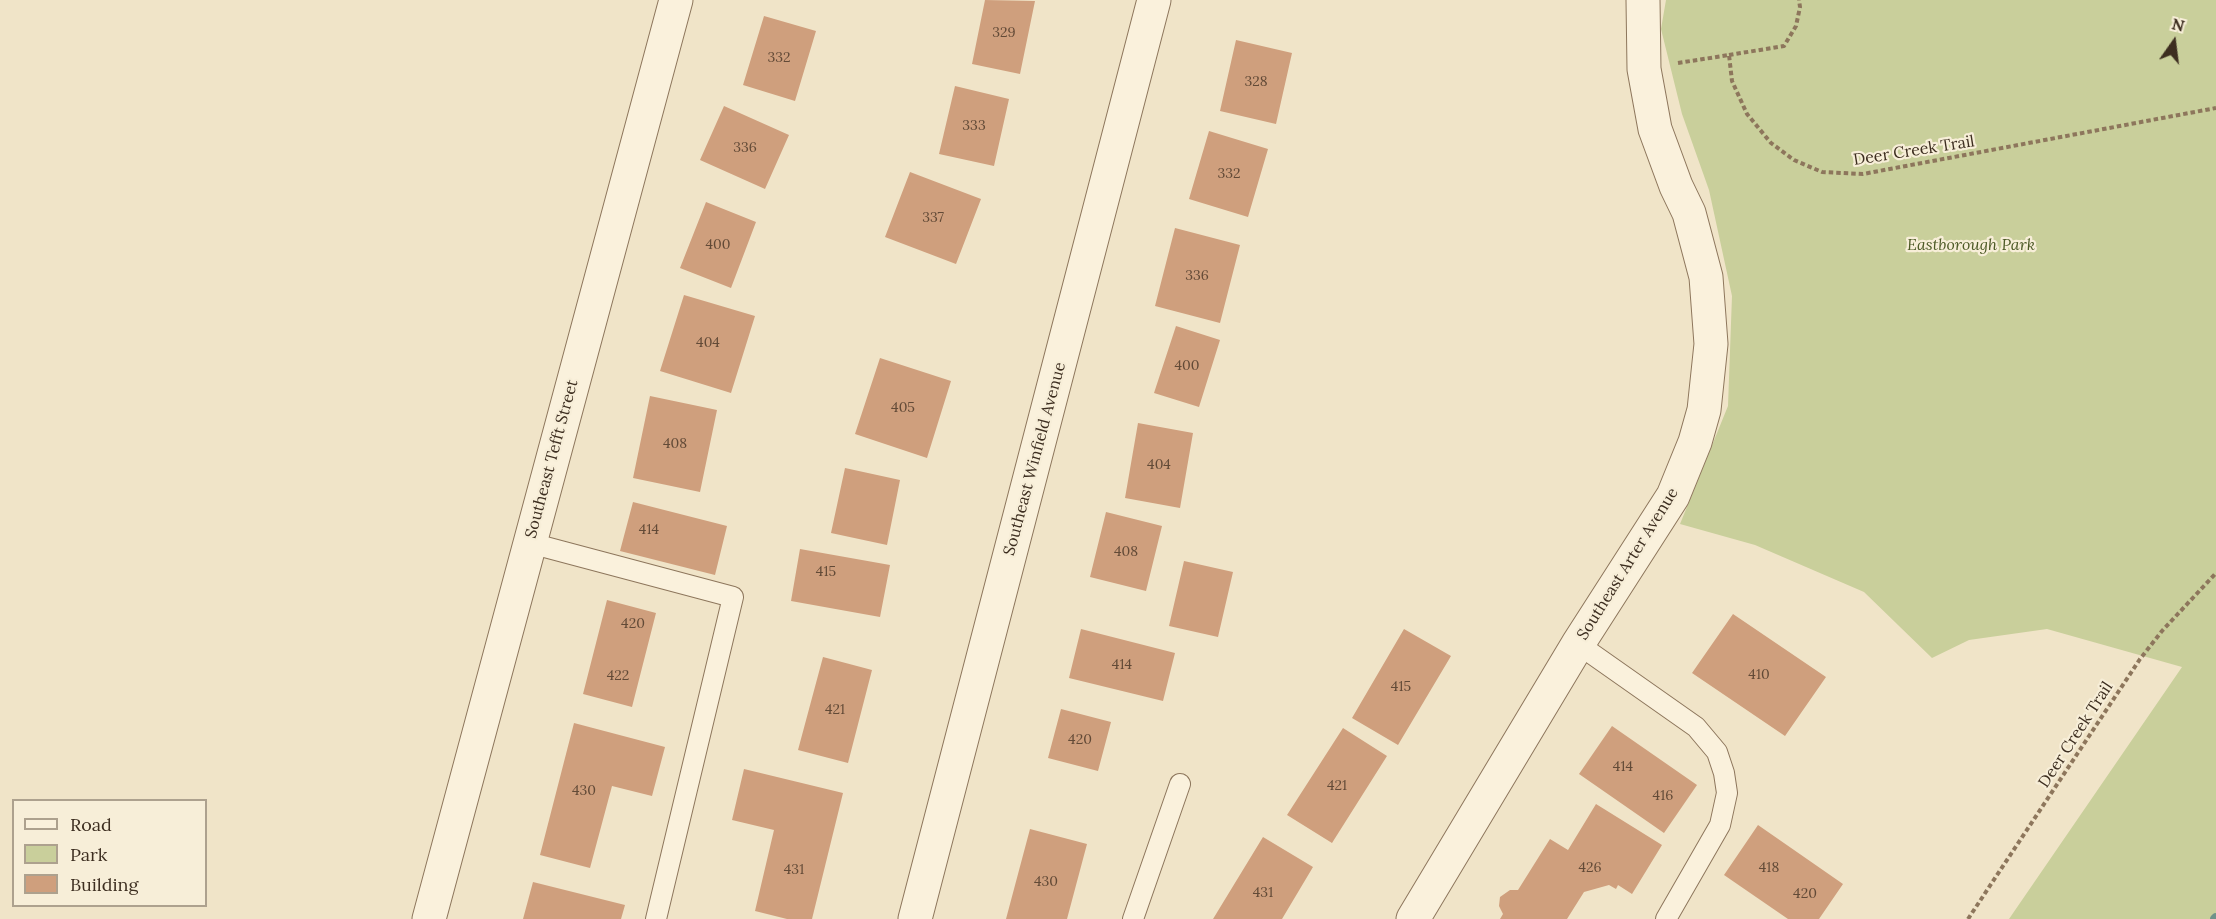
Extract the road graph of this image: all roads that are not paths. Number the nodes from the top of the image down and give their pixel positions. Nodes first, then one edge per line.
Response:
1 (676, 0) edge
2 (1154, 0) edge
3 (1643, 0) edge
4 (530, 543) junction
5 (1578, 644) junction
6 (1180, 784) dead end
7 (429, 919) edge
8 (656, 919) edge
9 (915, 919) edge
10 (1133, 919) edge
11 (1413, 919) edge
12 (1666, 919) edge

1 - 4 street, Southeast Tefft Street
2 - 9 street, Southeast Winfield Avenue
3 - 5 street, Southeast Arter Avenue
4 - 7 street, Southeast Tefft Street
4 - 8 lane
5 - 11 street, Southeast Arter Avenue
5 - 12 lane
6 - 10 lane

